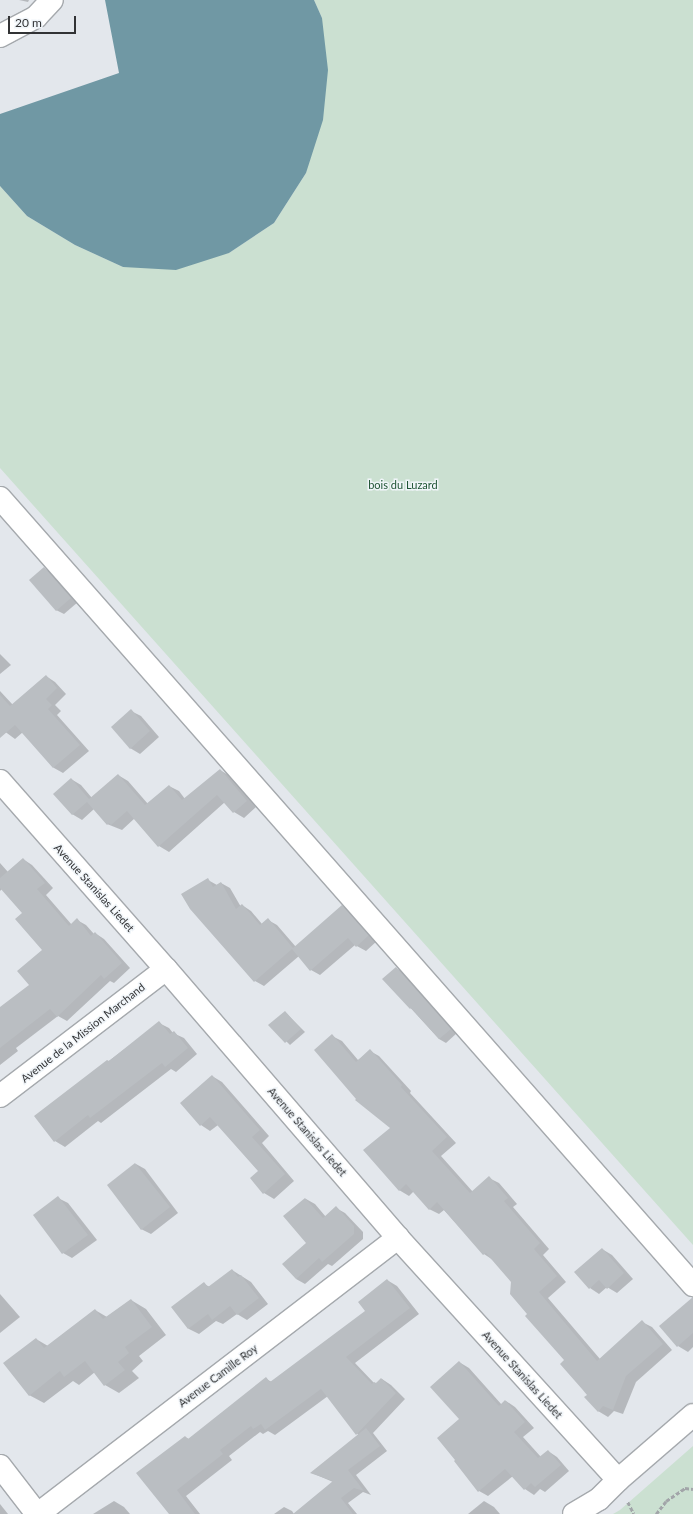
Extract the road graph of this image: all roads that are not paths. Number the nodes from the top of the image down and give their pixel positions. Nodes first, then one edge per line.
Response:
1 (52, 0) edge
2 (0, 36) edge
3 (0, 498) edge
4 (0, 781) edge
5 (166, 969) junction
6 (0, 1096) edge
7 (398, 1238) junction
8 (693, 1285) edge
9 (693, 1415) edge
10 (0, 1466) edge
11 (618, 1480) junction
12 (38, 1514) edge
13 (574, 1514) edge

1 - 2 street
3 - 8 street
4 - 5 street, Avenue Stanislas Liedet
5 - 6 street, Avenue de la Mission Marchand
5 - 7 street, Avenue Stanislas Liedet
7 - 11 street, Avenue Stanislas Liedet
7 - 12 street, Avenue Camille Roy
9 - 11 street
10 - 12 street
11 - 13 street

